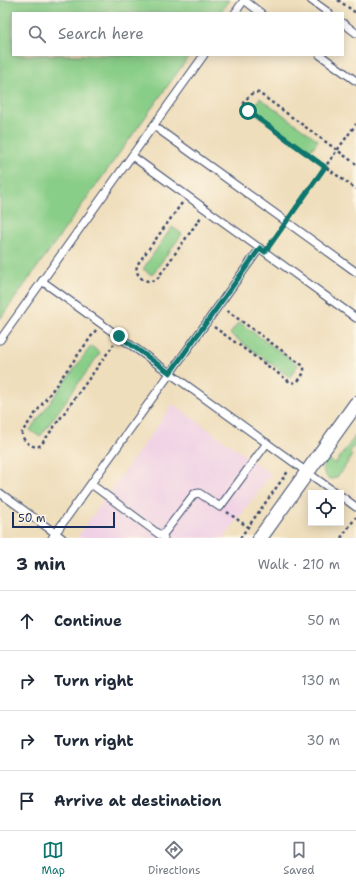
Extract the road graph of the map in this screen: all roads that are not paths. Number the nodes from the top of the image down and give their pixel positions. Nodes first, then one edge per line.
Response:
1 (244, 0) edge
2 (311, 0) edge
3 (236, 12) edge
4 (260, 12) edge
5 (328, 12) edge
6 (344, 24) edge
7 (356, 33) edge
8 (203, 56) edge
9 (321, 56) edge
10 (356, 81) edge
11 (154, 126) junction
12 (132, 156) junction
13 (262, 250) junction
14 (356, 272) edge
15 (42, 281) junction
16 (356, 318) edge
17 (0, 340) edge
18 (170, 373) junction
19 (356, 404) edge
20 (267, 443) junction
21 (307, 472) junction
22 (91, 484) junction
23 (332, 490) edge
24 (0, 494) edge
25 (344, 498) edge
26 (356, 507) edge
27 (54, 536) edge
28 (163, 537) edge
29 (62, 538) edge
30 (260, 538) edge

1 - 3 lane
1 - 4 lane
2 - 5 lane
6 - 7 lane
8 - 11 lane
9 - 10 lane
11 - 12 lane
11 - 14 lane
12 - 13 lane
12 - 15 lane
13 - 16 lane
13 - 18 lane
15 - 17 lane
15 - 18 lane
18 - 20 lane
18 - 22 lane
19 - 21 street
20 - 21 lane
20 - 28 lane
21 - 23 lane
21 - 30 street
22 - 27 lane
22 - 28 lane
24 - 27 lane
25 - 26 lane
27 - 29 lane

